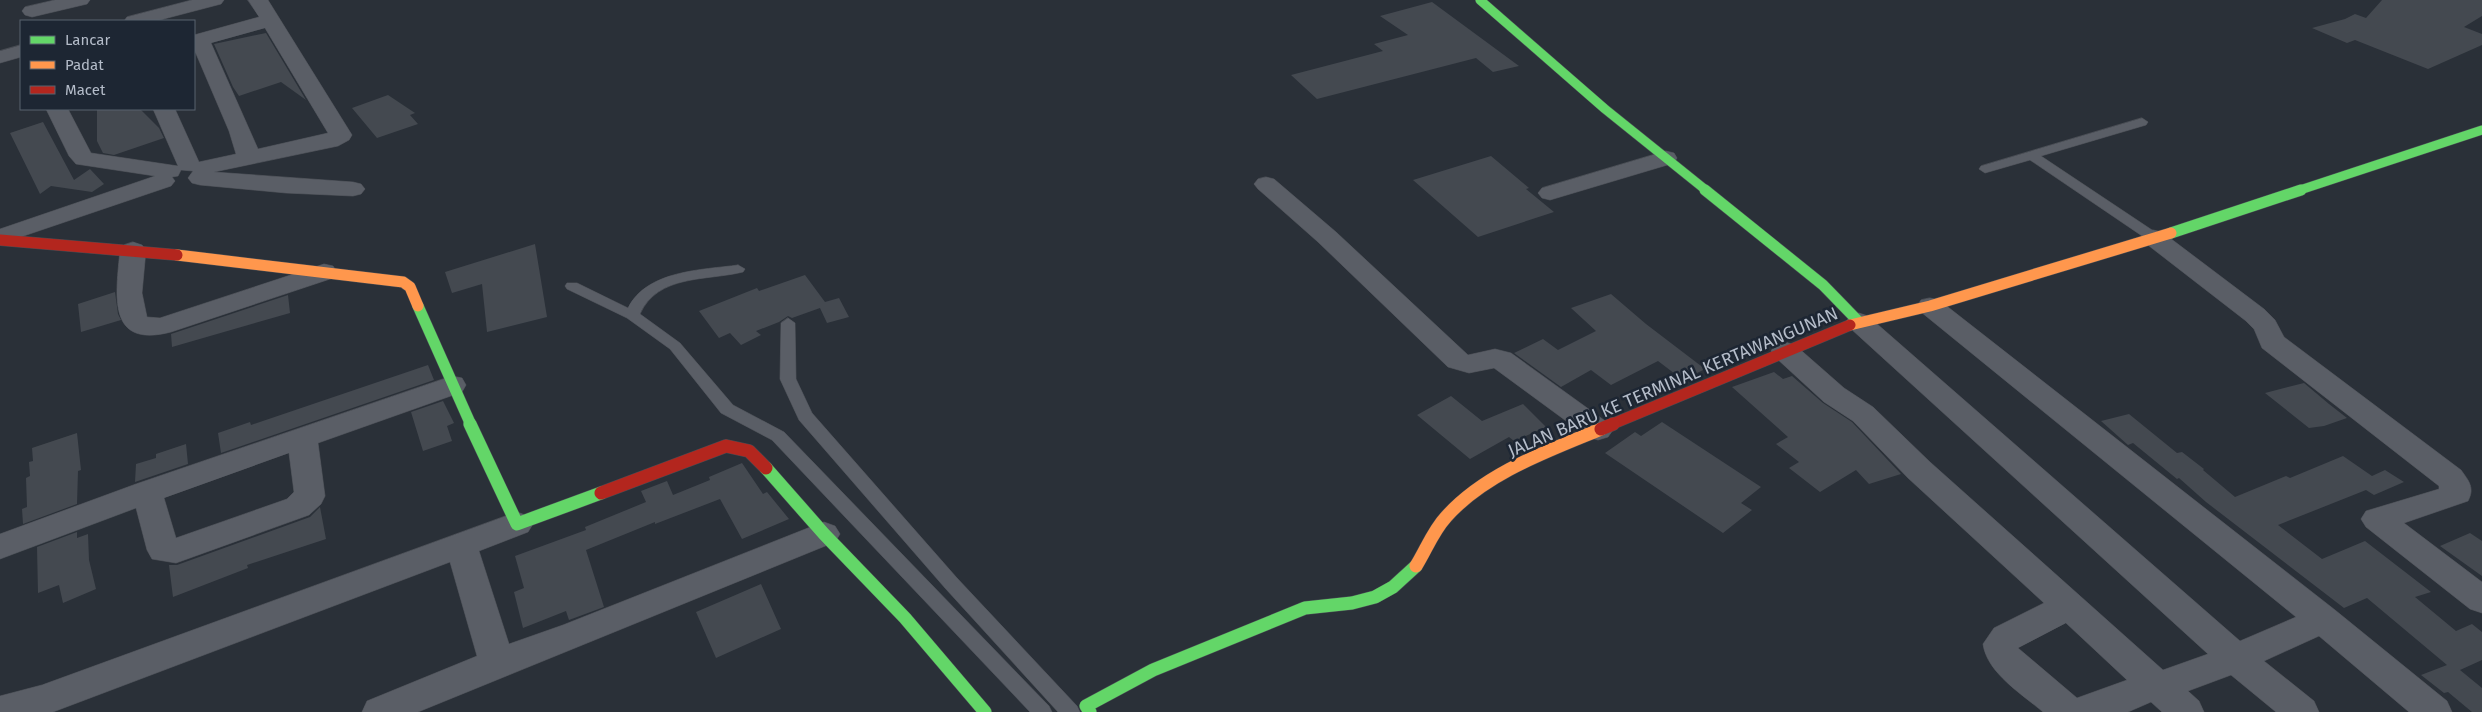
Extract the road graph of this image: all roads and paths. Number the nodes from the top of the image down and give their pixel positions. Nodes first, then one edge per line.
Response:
1 (80, 0) edge
2 (214, 0) edge
3 (258, 0) edge
4 (1480, 0) edge
5 (31, 11) edge
6 (138, 20) edge
7 (271, 20) junction
8 (197, 40) edge
9 (20, 51) edge
10 (0, 57) edge
11 (57, 110) edge
12 (164, 110) edge
13 (2142, 122) dead end
14 (2482, 130) edge
15 (2032, 155) junction
16 (249, 158) junction
17 (1666, 158) junction
18 (1985, 169) dead end
19 (184, 172) junction
20 (1266, 184) dead end
21 (353, 189) dead end
22 (1550, 193) dead end
23 (2153, 237) junction
24 (0, 238) edge
25 (133, 250) junction
26 (738, 269) dead end
27 (324, 272) junction
28 (572, 286) dead end
29 (1930, 306) junction
30 (632, 315) junction
31 (1859, 322) junction
32 (788, 324) dead end
33 (1786, 351) junction
34 (452, 385) junction
35 (1598, 430) junction
36 (302, 437) junction
37 (147, 492) junction
38 (517, 524) junction
39 (824, 534) junction
40 (460, 545) junction
41 (0, 547) edge
42 (2482, 600) edge
43 (2069, 606) junction
44 (2323, 620) junction
45 (2236, 658) junction
46 (495, 664) junction
47 (2155, 683) junction
48 (44, 706) edge
49 (1082, 711) edge
50 (0, 712) edge
51 (380, 712) edge
52 (985, 712) edge
53 (1042, 712) edge
54 (2068, 712) edge
55 (2082, 712) edge
56 (2186, 712) edge
57 (2301, 712) edge
58 (2434, 712) edge

1 - 5 street
2 - 6 street
3 - 7 street
4 - 17 street, JALAN BARU KE TERMINAL KERTAWANGUNAN
7 - 8 street
7 - 16 street
8 - 16 street
9 - 10 street
11 - 19 street
12 - 19 street
13 - 15 lane
14 - 23 street
15 - 18 lane
15 - 23 lane
16 - 19 street
17 - 22 street
17 - 31 street, JALAN BARU KE TERMINAL KERTAWANGUNAN
19 - 21 street
19 - 24 street
20 - 35 street
23 - 29 street
23 - 42 street
24 - 25 street
25 - 27 street
25 - 27 street
26 - 30 lane
27 - 34 street
28 - 30 lane
29 - 31 street
29 - 44 street
30 - 53 lane
31 - 33 street, JALAN BARU KE TERMINAL KERTAWANGUNAN
31 - 45 street
32 - 49 lane
33 - 35 street, JALAN BARU KE TERMINAL KERTAWANGUNAN
33 - 43 street
34 - 36 street
34 - 38 street
35 - 49 street, JALAN BARU KE TERMINAL KERTAWANGUNAN
36 - 37 street
36 - 37 street
37 - 41 street
38 - 39 street
38 - 40 street
39 - 46 street
39 - 52 street
40 - 46 street
40 - 48 street
43 - 47 street
43 - 54 street
44 - 45 street
44 - 58 street
45 - 47 street
45 - 57 street
46 - 51 street
47 - 55 street
47 - 56 street
48 - 50 street

